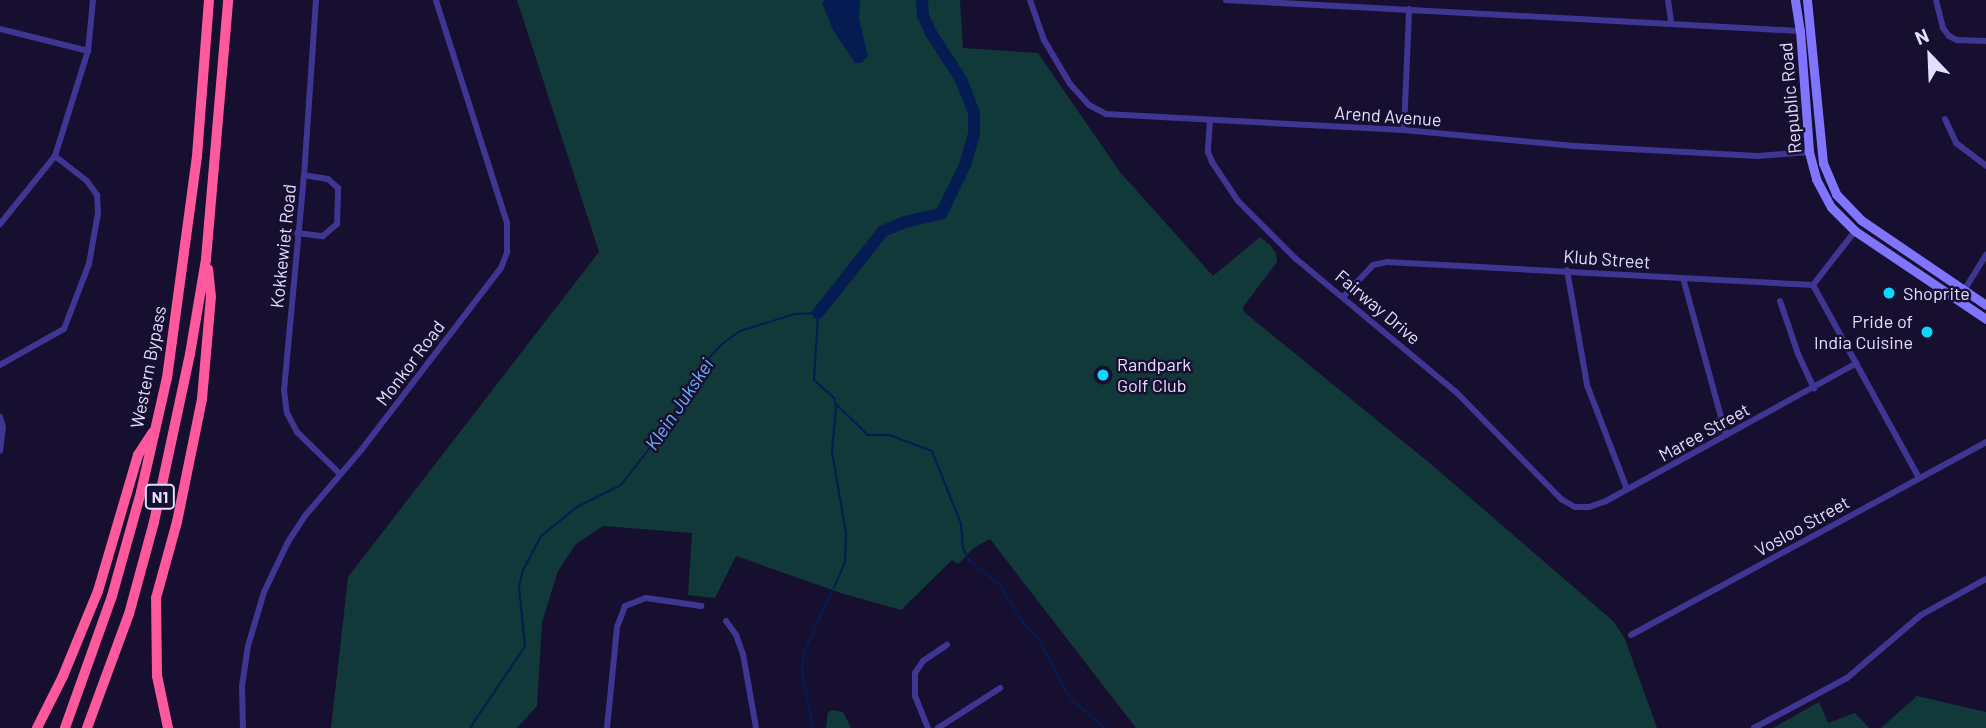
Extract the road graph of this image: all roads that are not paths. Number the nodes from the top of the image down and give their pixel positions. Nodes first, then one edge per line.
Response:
1 (93, 0) edge
2 (209, 0) edge
3 (228, 0) edge
4 (316, 0) edge
5 (436, 0) edge
6 (1030, 0) edge
7 (1226, 0) edge
8 (1668, 0) edge
9 (1794, 0) edge
10 (1807, 0) edge
11 (1936, 0) edge
12 (1326, 2) edge
13 (1409, 9) junction
14 (1671, 22) junction
15 (0, 29) edge
16 (1800, 31) junction
17 (1986, 41) edge
18 (88, 51) junction
19 (1945, 119) dead end
20 (1210, 120) junction
21 (1404, 130) junction
22 (1809, 152) junction
23 (55, 156) junction
24 (1986, 166) edge
25 (304, 175) junction
26 (0, 224) edge
27 (1855, 231) junction
28 (297, 233) junction
29 (1986, 255) edge
30 (206, 259) junction
31 (1567, 271) junction
32 (1683, 278) junction
33 (1813, 285) junction
34 (1964, 290) junction
35 (1344, 296) junction
36 (1958, 300) junction
37 (1780, 301) dead end
38 (1986, 305) edge
39 (1986, 320) edge
40 (1857, 363) junction
41 (0, 365) edge
42 (1814, 388) junction
43 (0, 417) edge
44 (154, 431) junction
45 (1726, 435) junction
46 (1986, 442) edge
47 (0, 451) edge
48 (340, 474) junction
49 (1919, 478) junction
50 (1627, 489) junction
51 (1561, 499) joint
52 (1986, 579) edge
53 (701, 606) dead end
54 (726, 621) dead end
55 (1631, 635) dead end
56 (947, 645) dead end
57 (63, 676) junction
58 (1000, 688) dead end
59 (37, 728) edge
60 (44, 728) edge
61 (65, 728) edge
62 (87, 728) edge
63 (168, 728) edge
64 (243, 728) edge
65 (607, 728) edge
66 (756, 728) edge
67 (928, 728) edge
68 (937, 728) edge
69 (1754, 728) edge

1 - 18 street
2 - 44 highway, Western Bypass / N1
3 - 30 highway, N1
4 - 25 street, Kokkewiet Road
5 - 48 street, Monkor Road
6 - 20 street, Arend Avenue
7 - 12 street
8 - 14 street
9 - 16 main road, Republic Road
10 - 34 main road, Republic Road
11 - 17 street
12 - 13 street
13 - 14 street
13 - 21 street
14 - 16 street
15 - 18 street
16 - 22 main road, Republic Road
18 - 23 street
19 - 24 street
20 - 21 street, Arend Avenue
20 - 35 street, Fairway Drive
21 - 22 street, Arend Avenue
22 - 27 main road, Republic Road
23 - 26 street
23 - 41 street
25 - 28 street, Kokkewiet Road
25 - 28 street
27 - 33 street
27 - 36 main road, Republic Road
28 - 48 street, Kokkewiet Road
29 - 34 street
30 - 62 highway, N1
30 - 63 highway
31 - 32 street, Klub Street
31 - 35 street, Klub Street
31 - 50 street
32 - 33 street, Klub Street
32 - 45 street
33 - 40 street
34 - 36 street
34 - 38 main road, Republic Road
35 - 51 street, Fairway Drive
36 - 39 main road, Republic Road
37 - 42 street
40 - 42 street, Maree Street
40 - 49 street
42 - 45 street, Maree Street
43 - 47 street
44 - 57 highway
44 - 61 highway, Western Bypass / N1
45 - 50 street, Maree Street
46 - 49 street, Vosloo Street
48 - 64 street, Monkor Road
49 - 55 street, Vosloo Street
50 - 51 street, Maree Street
52 - 69 street
53 - 65 street
54 - 66 street
56 - 67 street
57 - 59 highway
57 - 60 highway
58 - 68 street

